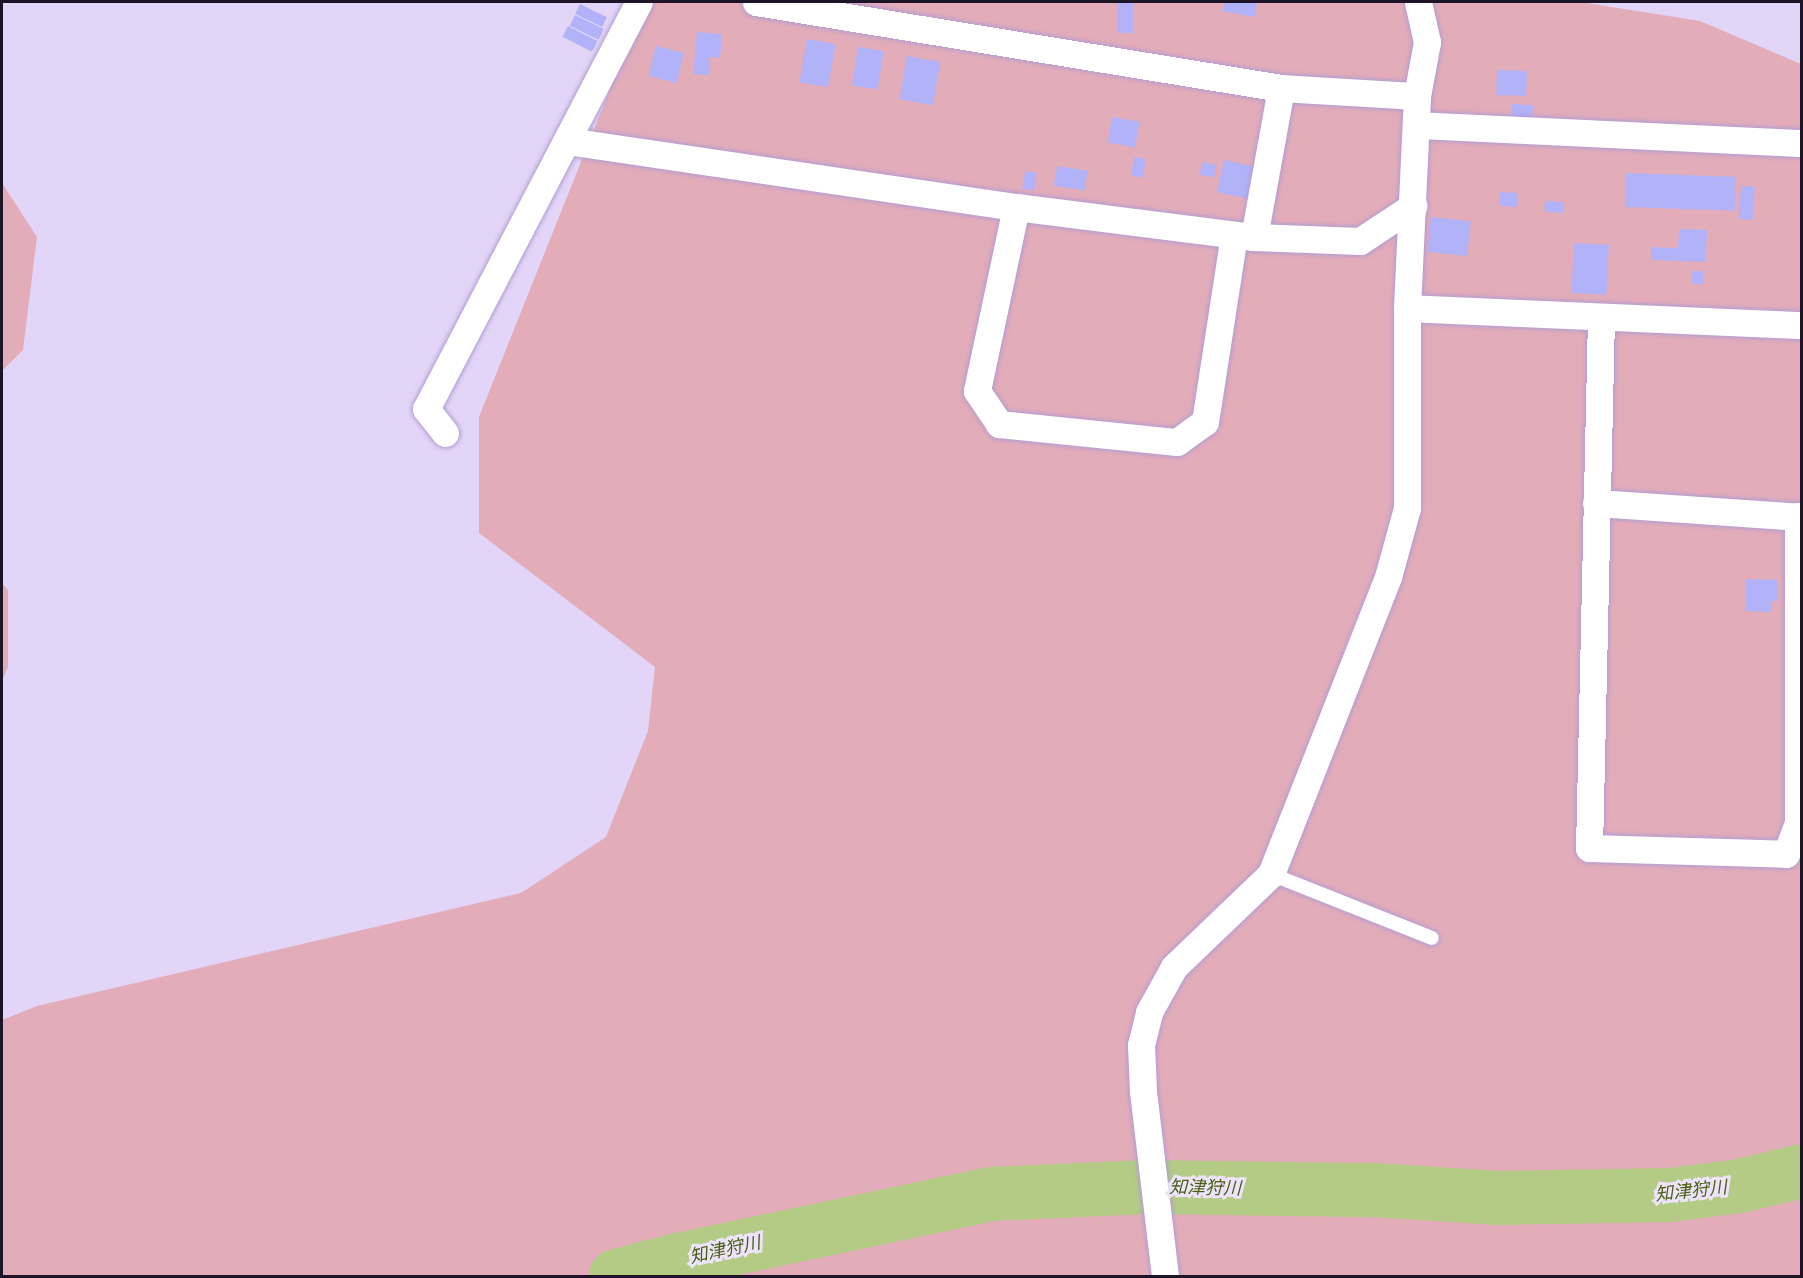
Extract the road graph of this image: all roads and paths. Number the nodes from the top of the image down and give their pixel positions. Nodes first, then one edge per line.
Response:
1 (639, 2) edge
2 (756, 2) edge
3 (1418, 2) edge
4 (1281, 87) junction
5 (1416, 96) junction
6 (1417, 125) junction
7 (568, 141) junction
8 (1802, 143) edge
9 (1413, 206) junction
10 (1016, 207) junction
11 (1244, 236) junction
12 (1407, 308) junction
13 (1601, 316) junction
14 (1802, 325) edge
15 (445, 433) dead end
16 (1596, 503) junction
17 (1800, 516) edge
18 (1272, 874) junction
19 (1431, 938) dead end
20 (1165, 1272) edge

1 - 7 street
2 - 4 street
3 - 5 street
4 - 5 street
4 - 11 street
5 - 6 street
6 - 8 street
6 - 9 street
7 - 10 street
7 - 15 street
9 - 11 street
9 - 12 street
10 - 11 street
10 - 11 street
12 - 13 street
12 - 18 street
13 - 14 street
13 - 16 street
16 - 17 street
16 - 17 street
18 - 19 lane
18 - 20 street

